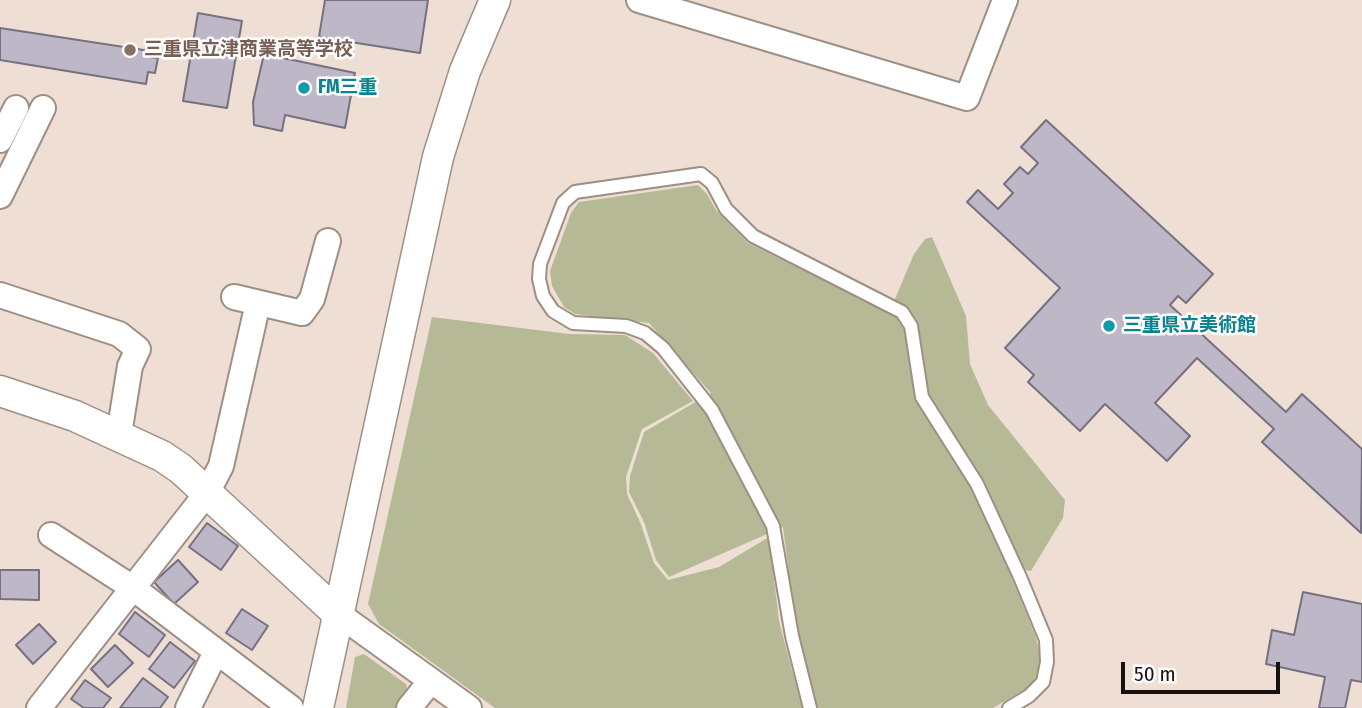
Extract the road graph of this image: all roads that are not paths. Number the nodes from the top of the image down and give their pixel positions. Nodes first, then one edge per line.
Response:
1 (495, 0) edge
2 (639, 0) edge
3 (1005, 0) edge
4 (16, 108) dead end
5 (43, 108) dead end
6 (0, 140) edge
7 (0, 196) edge
8 (328, 241) dead end
9 (0, 295) edge
10 (0, 391) edge
11 (119, 435) junction
12 (207, 493) junction
13 (51, 535) dead end
14 (133, 588) junction
15 (337, 613) junction
16 (216, 652) junction
17 (430, 682) junction
18 (47, 705) edge
19 (188, 708) edge
20 (291, 708) edge
21 (318, 708) edge
22 (409, 708) edge
23 (468, 708) edge
24 (810, 708) edge
25 (1009, 708) edge

1 - 15 street
2 - 3 street
4 - 6 street
5 - 7 street
8 - 12 street
9 - 11 street
10 - 11 street
11 - 12 street
12 - 14 street
12 - 15 street
13 - 14 street
14 - 16 street
14 - 18 street
15 - 17 street
15 - 21 street
16 - 19 street
16 - 20 street
17 - 22 street
17 - 23 street
24 - 25 lane

